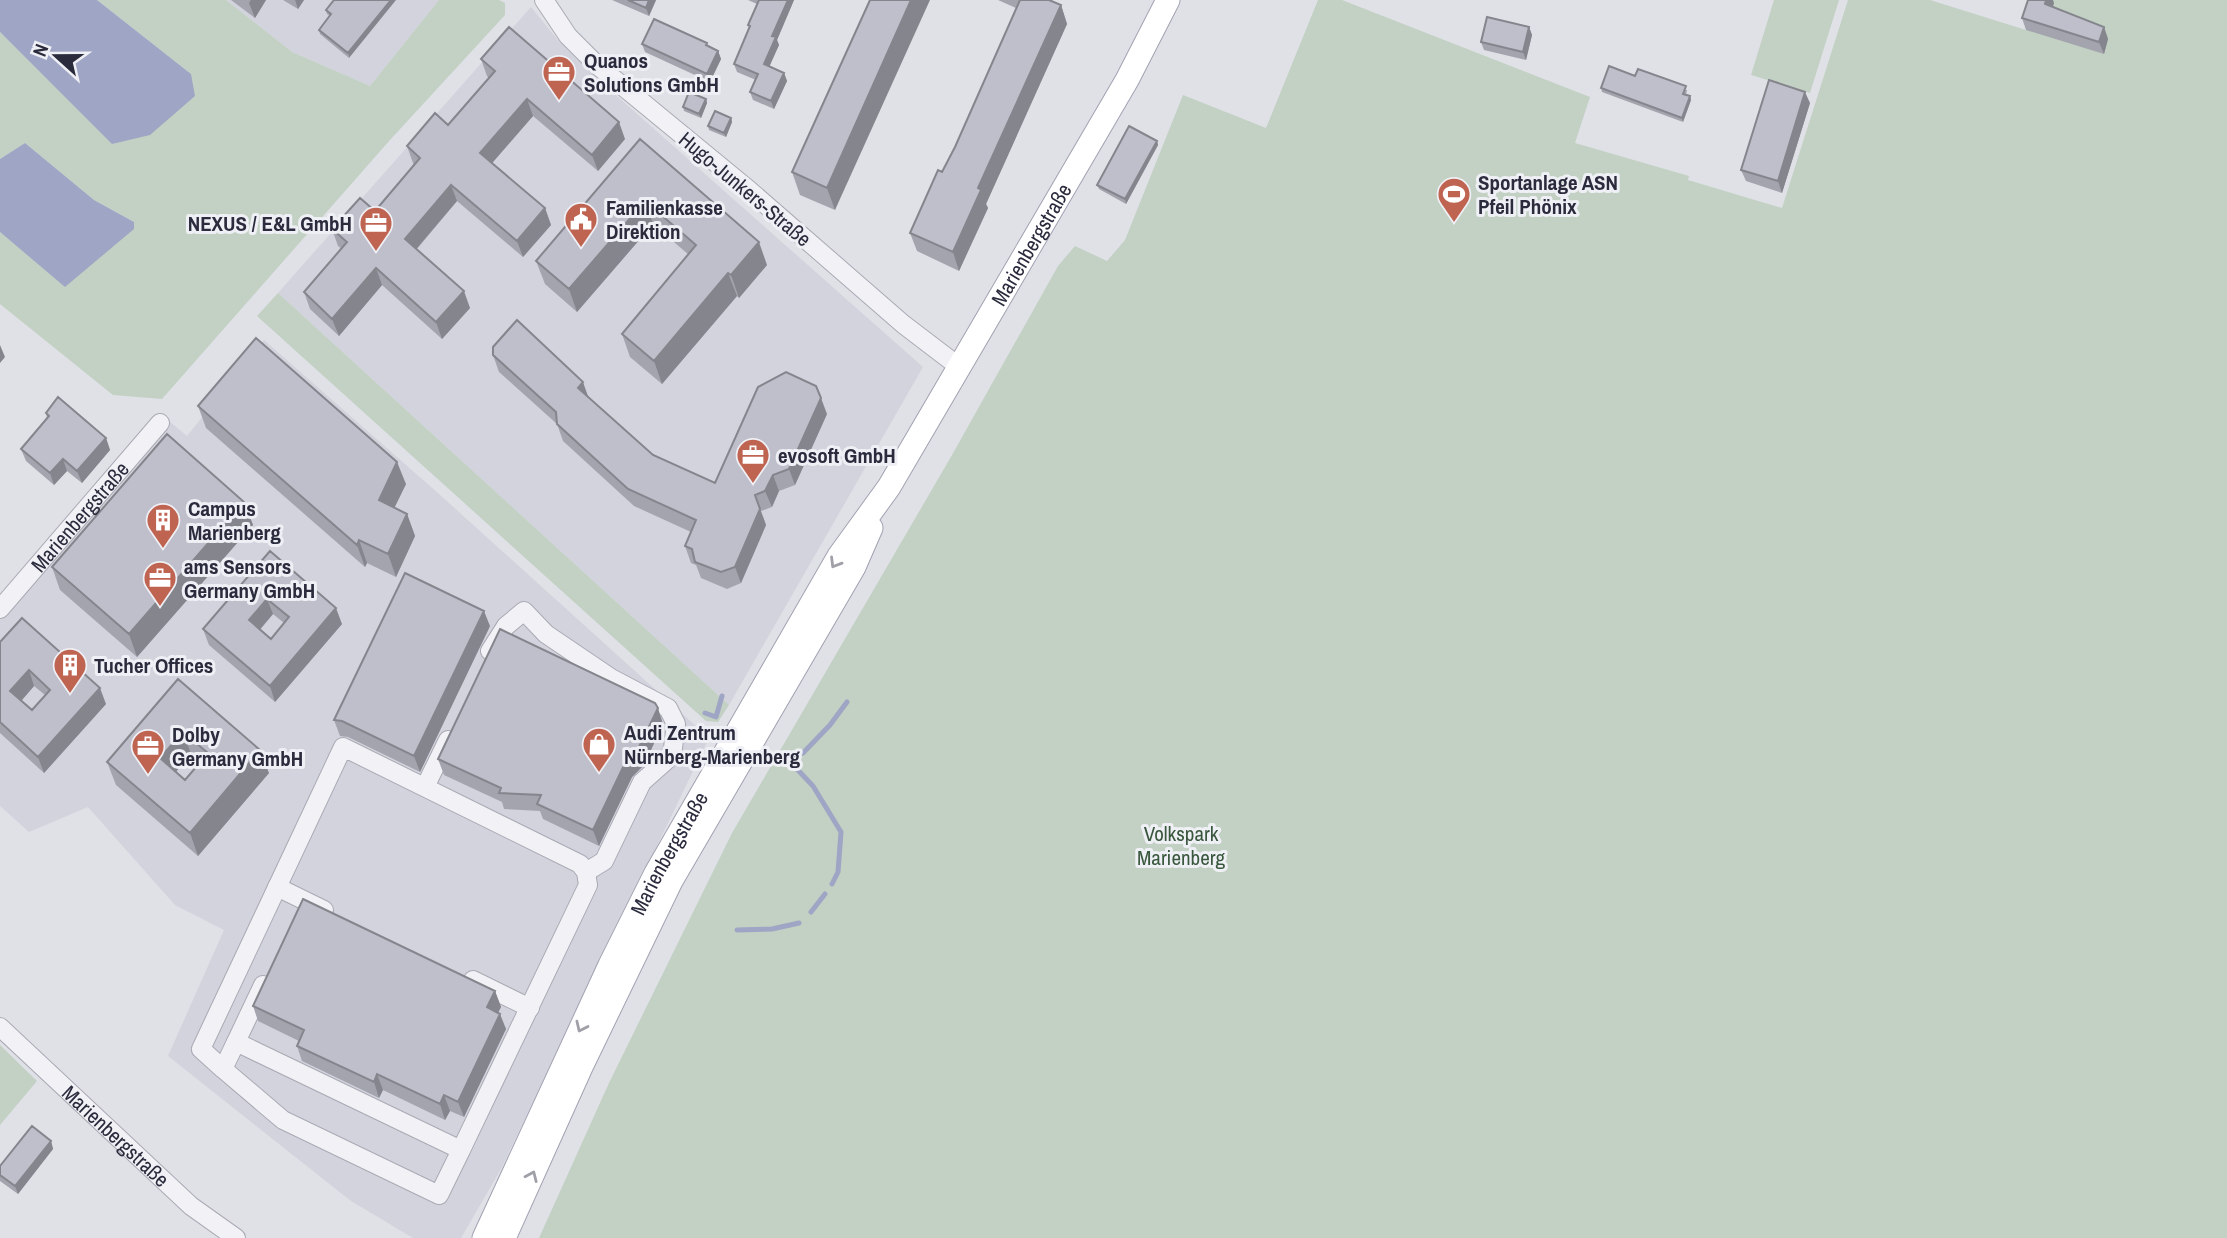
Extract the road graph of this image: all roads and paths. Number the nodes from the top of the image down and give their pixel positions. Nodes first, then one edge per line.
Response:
1 (544, 0) edge
2 (1168, 0) edge
3 (958, 366) junction
4 (160, 423) dead end
5 (889, 487) junction
6 (0, 609) edge
7 (483, 665) edge
8 (454, 726) edge
9 (425, 787) junction
10 (586, 872) junction
11 (277, 887) junction
12 (340, 917) edge
13 (610, 965) junction
14 (269, 971) edge
15 (458, 973) edge
16 (617, 991) junction
17 (530, 1008) junction
18 (0, 1027) edge
19 (236, 1042) junction
20 (223, 1069) junction
21 (461, 1150) junction
22 (236, 1238) edge
23 (484, 1238) edge
24 (504, 1238) edge

1 - 3 street, Hugo-Junkers-Straße
2 - 3 main road, Marienbergstraße
3 - 5 main road, Marienbergstraße
4 - 6 street, Marienbergstraße
5 -> 13 main road, Marienbergstraße
5 - 16 main road, Marienbergstraße
7 - 10 street
8 - 9 street
9 - 10 street
9 - 11 street
10 - 17 street
11 - 12 street
11 - 20 street
13 - 16 main road
13 -> 23 main road, Marienbergstraße
14 - 19 street
15 - 17 street
24 -> 16 main road, Marienbergstraße
17 - 21 street
18 - 22 street, Marienbergstraße
19 - 20 street
19 - 21 street
20 - 21 street

